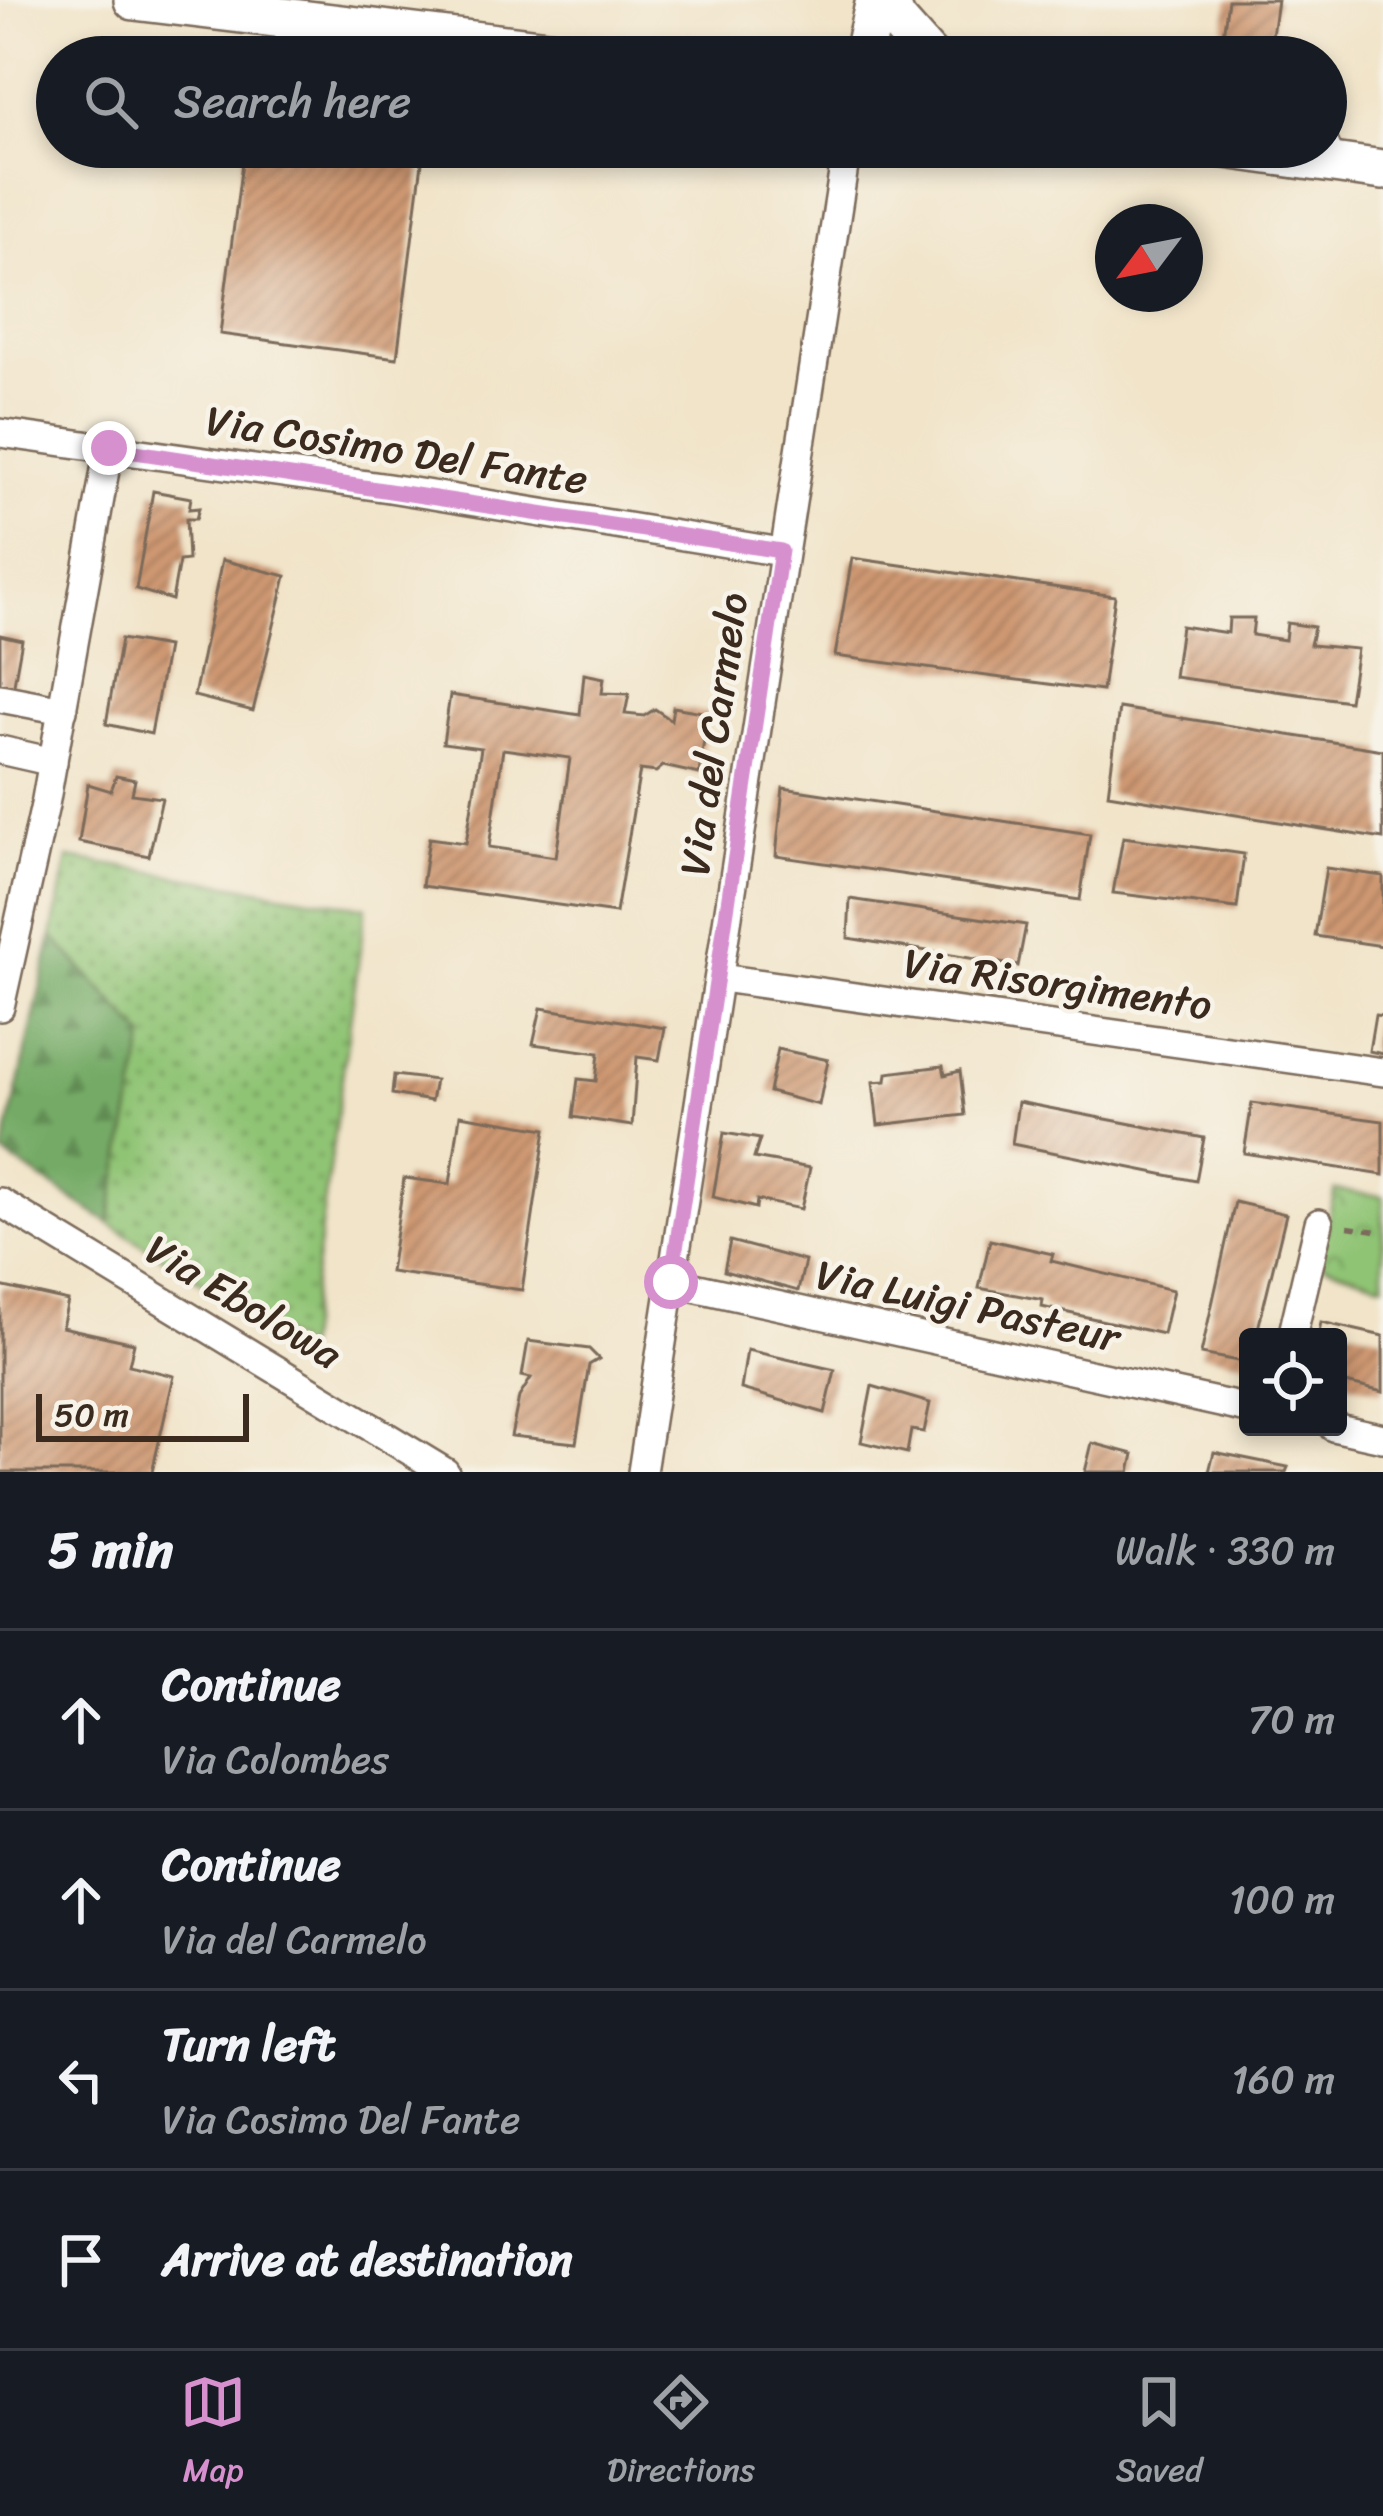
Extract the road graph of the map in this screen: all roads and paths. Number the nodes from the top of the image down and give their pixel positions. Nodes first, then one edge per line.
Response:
1 (134, 0) edge
2 (876, 0) edge
3 (889, 0) edge
4 (431, 36) edge
5 (868, 36) edge
6 (910, 36) edge
7 (1347, 149) edge
8 (1383, 158) edge
9 (1347, 165) edge
10 (844, 168) edge
11 (1383, 170) edge
12 (0, 433) edge
13 (109, 448) junction
14 (781, 551) junction
15 (0, 698) edge
16 (63, 710) junction
17 (0, 750) edge
18 (53, 762) junction
19 (721, 978) junction
20 (0, 1007) edge
21 (1383, 1072) edge
22 (0, 1202) edge
23 (1318, 1223) joint
24 (1383, 1232) edge
25 (671, 1282) junction
26 (1294, 1328) edge
27 (1239, 1407) edge
28 (1347, 1430) edge
29 (1383, 1438) edge
30 (445, 1472) edge
31 (642, 1472) edge

1 - 4 main road
2 - 5 main road
3 - 6 main road
7 - 8 main road
9 - 11 main road
10 - 14 street, Via del Carmelo
12 - 13 street, Via Cosimo Del Fante
13 - 14 street, Via Cosimo Del Fante
13 - 16 street
14 - 19 street, Via del Carmelo
15 - 16 street
16 - 18 street
17 - 18 street
18 - 20 street
19 - 21 street, Via Risorgimento
19 - 25 street, Via del Carmelo
22 - 30 street, Via Ebolowa
23 - 24 path
23 - 26 street
25 - 27 street, Via Luigi Pasteur
25 - 31 street, Via del Carmelo
28 - 29 street

